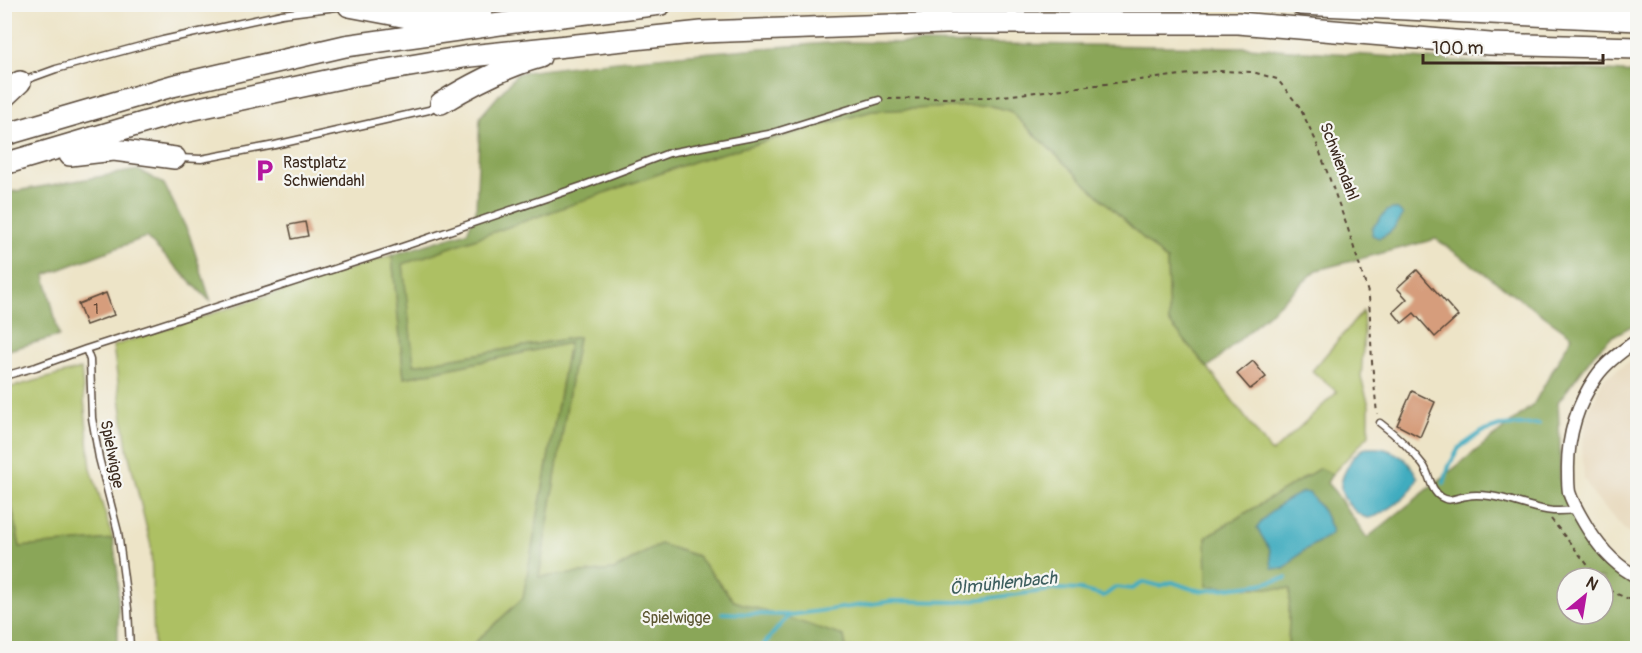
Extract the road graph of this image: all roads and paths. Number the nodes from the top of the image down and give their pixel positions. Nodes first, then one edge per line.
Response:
1 (661, 4) edge
2 (1300, 4) edge
3 (349, 6) joint
4 (1638, 9) edge
5 (1550, 16) junction
6 (529, 20) junction
7 (1638, 20) edge
8 (588, 43) junction
9 (1638, 48) edge
10 (20, 82) joint
11 (4, 97) edge
12 (879, 100) joint
13 (441, 103) joint
14 (4, 135) edge
15 (175, 158) joint
16 (4, 165) edge
17 (1638, 340) edge
18 (86, 349) junction
19 (4, 376) edge
20 (1380, 423) joint
21 (1576, 509) junction
22 (1544, 510) junction
23 (1588, 566) edge
24 (1638, 577) edge
25 (1615, 593) edge
26 (1638, 603) edge
27 (130, 648) edge

1 - 6 highway
2 - 5 highway
3 - 6 highway
3 - 10 lane
4 - 5 highway
5 - 7 highway
6 - 14 highway
8 - 9 highway
8 - 13 highway
8 - 16 highway
10 - 11 highway
12 - 18 lane
12 - 20 path, Schwiendahl
13 - 15 lane
15 - 16 highway
17 - 21 street
18 - 19 lane
18 - 27 lane, Spielwigge
20 - 22 lane
21 - 22 lane
21 - 24 street
22 - 23 path
25 - 26 path

